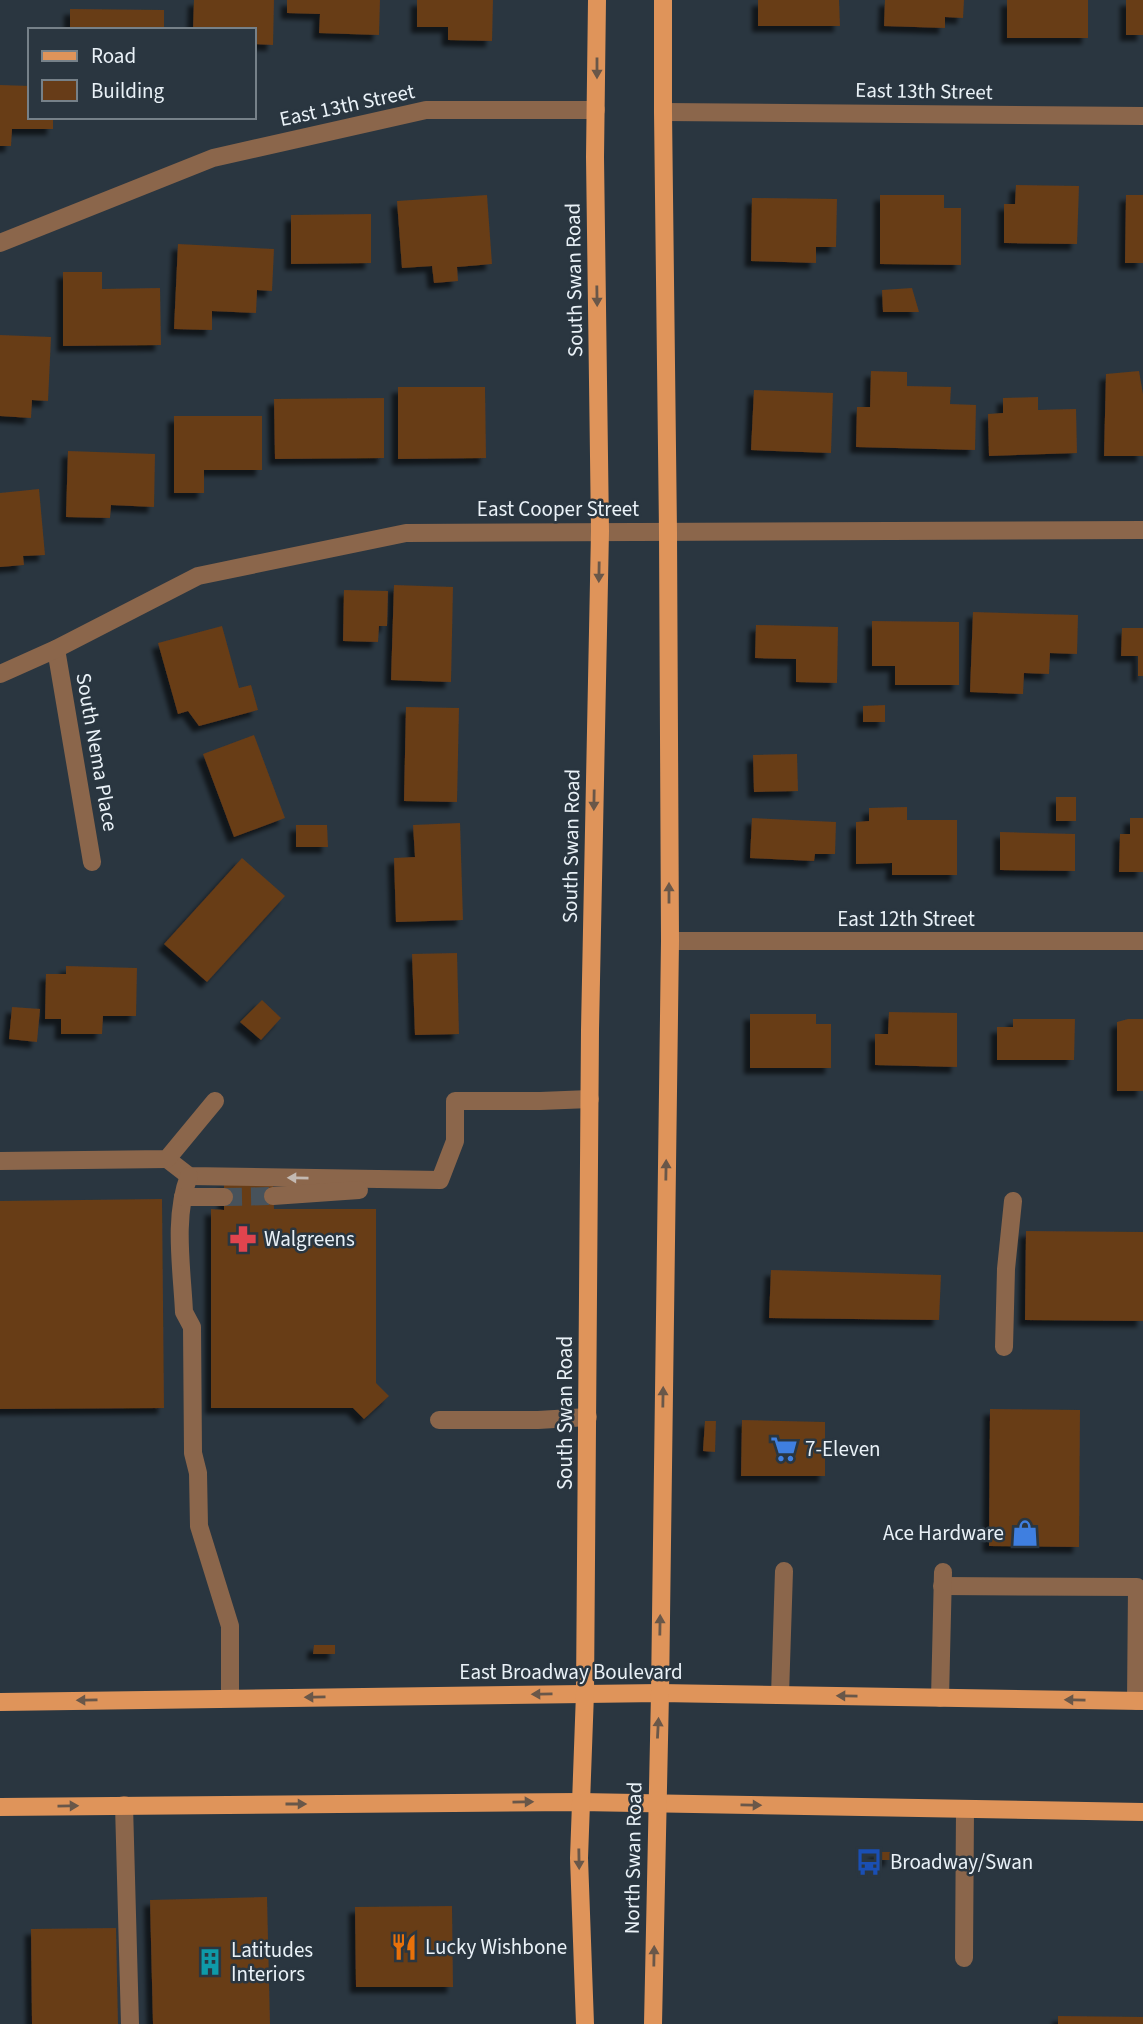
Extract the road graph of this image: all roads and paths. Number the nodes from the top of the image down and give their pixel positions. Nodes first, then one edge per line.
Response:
1 (597, 0) edge
2 (663, 0) edge
3 (596, 110) junction
4 (663, 112) junction
5 (1143, 116) edge
6 (0, 243) edge
7 (1143, 530) edge
8 (600, 531) junction
9 (668, 533) junction
10 (56, 649) junction
11 (0, 674) edge
12 (92, 862) dead end
13 (670, 941) junction
14 (1143, 941) edge
15 (590, 1099) junction
16 (215, 1101) dead end
17 (167, 1159) junction
18 (0, 1161) edge
19 (189, 1176) junction
20 (440, 1186) junction
21 (224, 1196) tunnel mouth
22 (274, 1196) tunnel mouth
23 (183, 1197) junction
24 (1013, 1200) dead end
25 (1004, 1347) dead end
26 (588, 1417) junction
27 (439, 1420) dead end
28 (784, 1572) dead end
29 (585, 1693) junction
30 (660, 1693) junction
31 (780, 1695) junction
32 (230, 1698) junction
33 (940, 1698) junction
34 (1140, 1701) edge
35 (0, 1702) edge
36 (580, 1802) junction
37 (656, 1802) junction
38 (124, 1805) junction
39 (0, 1807) edge
40 (965, 1809) junction
41 (1143, 1812) edge
42 (964, 1958) dead end
43 (130, 2024) edge
44 (585, 2024) edge
45 (653, 2024) edge

1 -> 3 main road, South Swan Road
2 - 4 main road
3 - 6 street, East 13th Street
3 -> 8 main road, South Swan Road
4 - 5 street, East 13th Street
4 - 9 main road
7 - 9 street, East Cooper Street
8 - 9 street, East Cooper Street
8 - 10 street, East Cooper Street
8 -> 15 main road, South Swan Road
13 -> 9 main road
10 - 11 street, East Cooper Street
10 - 12 street, South Nema Place
13 - 14 street, East 12th Street
30 -> 13 main road
15 - 20 street
15 - 26 main road, South Swan Road
16 - 17 street
17 - 18 street
17 - 19 street
20 -> 19 street
19 - 23 street
20 - 22 street
21 - 23 street
23 - 32 street
24 - 25 street
26 - 27 street
26 - 29 main road, South Swan Road
28 - 31 street
29 - 30 main road, East Broadway Boulevard
29 -> 32 main road, East Broadway Boulevard
29 - 36 main road
30 - 31 main road, East Broadway Boulevard
37 -> 30 main road, North Swan Road
33 -> 31 main road, East Broadway Boulevard
32 -> 35 main road, East Broadway Boulevard
34 -> 33 main road, East Broadway Boulevard
33 - 34 street
36 - 37 main road
38 -> 36 main road
36 -> 44 main road
37 -> 40 main road
45 -> 37 main road, North Swan Road
39 -> 38 main road
38 - 43 street
40 - 41 main road
40 - 42 street

